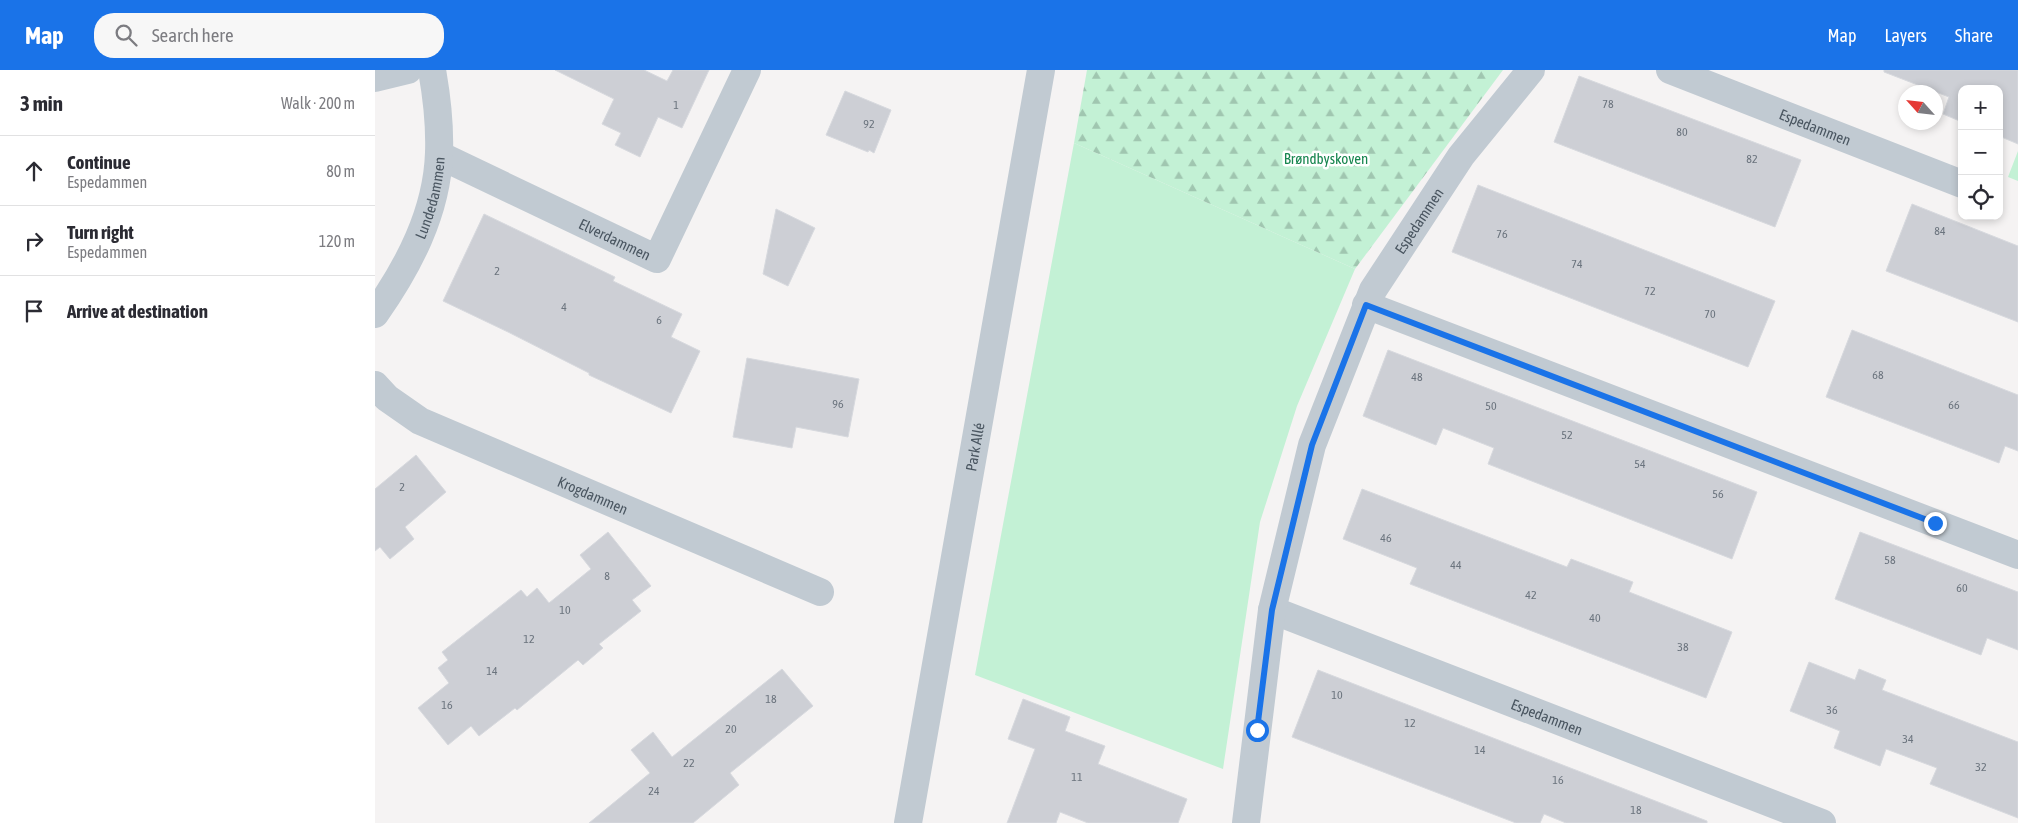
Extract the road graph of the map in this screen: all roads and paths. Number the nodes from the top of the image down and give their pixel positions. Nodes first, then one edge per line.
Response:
1 (408, 70) edge
2 (432, 70) edge
3 (747, 70) edge
4 (1041, 70) edge
5 (1531, 70) edge
6 (1670, 70) edge
7 (375, 78) edge
8 (439, 155) junction
9 (1958, 182) edge
10 (1366, 305) junction
11 (375, 314) edge
12 (375, 385) edge
13 (2018, 555) edge
14 (819, 592) dead end
15 (1272, 610) junction
16 (908, 823) edge
17 (1246, 823) edge
18 (1822, 823) edge

1 - 7 street
2 - 8 street, Lundedammen
3 - 8 street, Elverdammen
4 - 16 street, Park Allé
5 - 10 street, Espedammen
6 - 9 street, Espedammen
8 - 11 street, Lundedammen
10 - 13 street
10 - 15 street, Espedammen
12 - 14 street, Krogdammen
15 - 17 street, Espedammen
15 - 18 street, Espedammen

